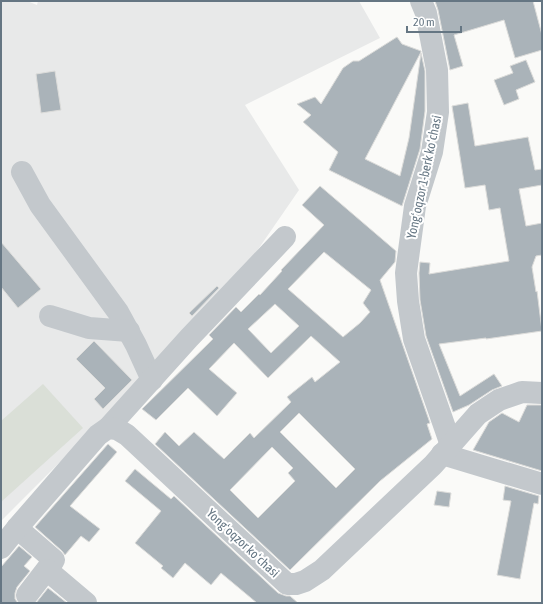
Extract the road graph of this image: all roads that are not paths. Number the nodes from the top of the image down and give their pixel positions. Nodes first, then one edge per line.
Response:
1 (421, 1) edge
2 (22, 172) dead end
3 (286, 237) dead end
4 (50, 316) dead end
5 (129, 331) junction
6 (152, 380) junction
7 (542, 393) edge
8 (108, 428) junction
9 (446, 449) junction
10 (542, 484) edge
11 (17, 528) junction
12 (1, 548) edge
13 (47, 570) junction
14 (27, 595) dead end
15 (86, 603) edge

1 - 9 street, Yongʻoqzor 1-berk koʻchasi
2 - 5 street
3 - 6 street
4 - 5 street
5 - 6 street
6 - 8 street
7 - 9 street, Yongʻoqzor koʻchasi
8 - 9 street, Yongʻoqzor koʻchasi
8 - 11 street
9 - 10 street
11 - 12 street
11 - 13 street
13 - 14 street
13 - 15 street

